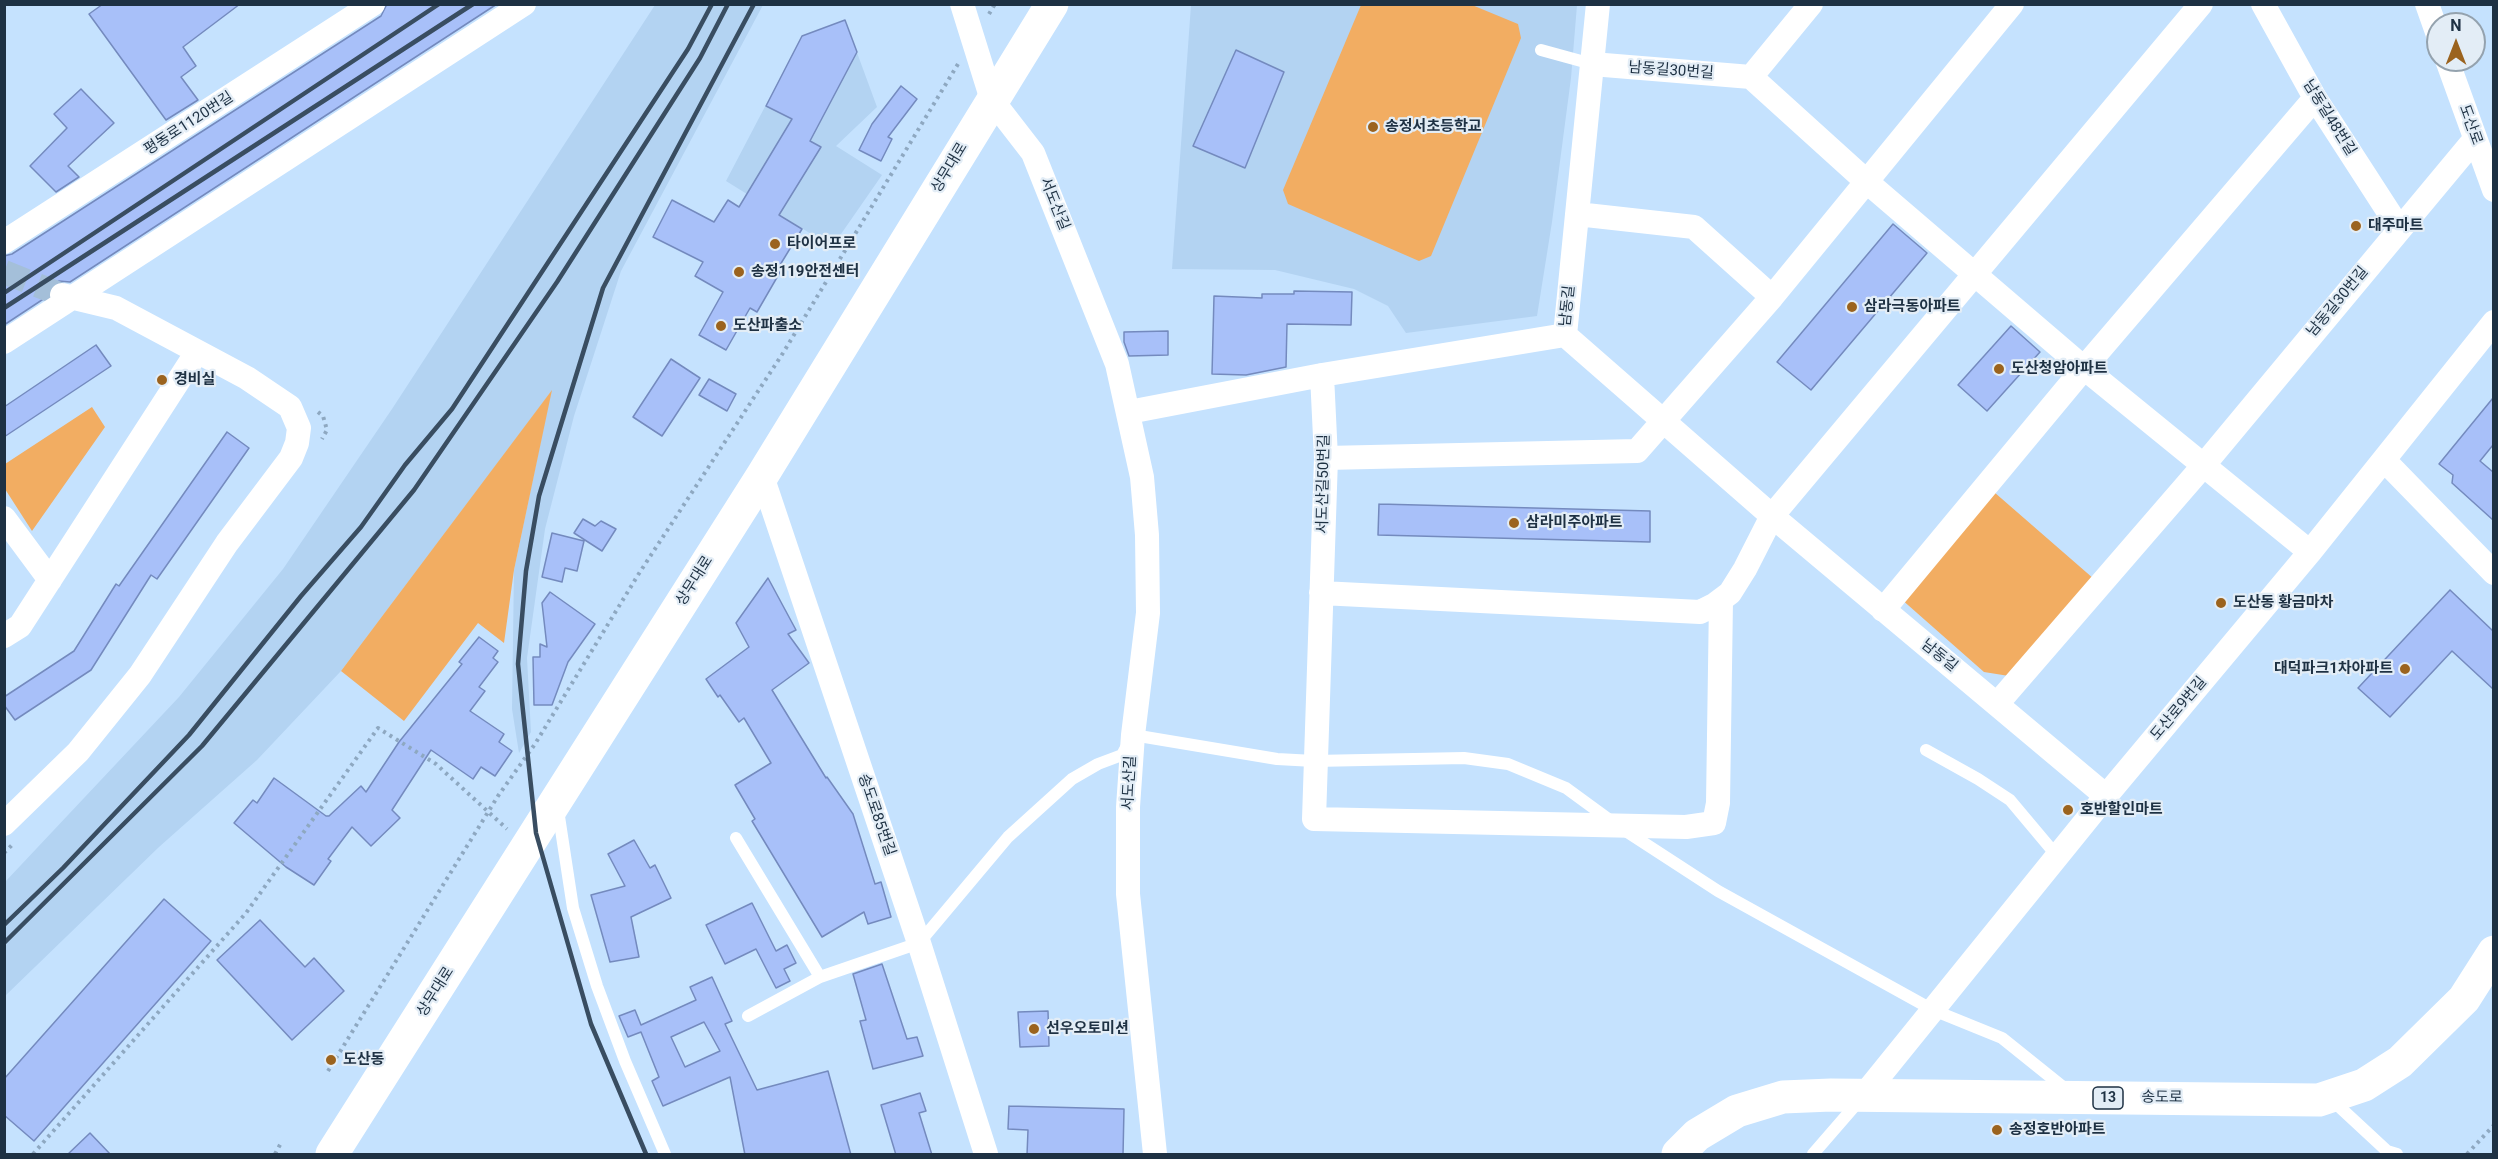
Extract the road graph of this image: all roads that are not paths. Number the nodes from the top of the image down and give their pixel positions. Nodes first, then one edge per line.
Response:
1 (373, 4) edge
2 (524, 4) edge
3 (962, 4) edge
4 (1052, 4) edge
5 (1598, 4) edge
6 (1811, 4) edge
7 (2012, 4) edge
8 (2201, 4) edge
9 (2263, 4) edge
10 (1541, 50) dead end
11 (1592, 64) junction
12 (2451, 72) edge
13 (1750, 77) junction
14 (2315, 98) junction
15 (992, 100) junction
16 (2475, 140) junction
17 (1867, 182) junction
18 (2493, 190) edge
19 (1577, 213) junction
20 (2399, 228) junction
21 (4, 242) edge
22 (1974, 273) junction
23 (68, 296) junction
24 (1772, 297) junction
25 (2493, 322) edge
26 (1565, 335) junction
27 (4, 342) edge
28 (197, 352) junction
29 (2084, 368) junction
30 (1322, 375) junction
31 (1129, 412) junction
32 (1665, 421) junction
33 (1326, 458) junction
34 (2384, 460) junction
35 (2203, 466) junction
36 (762, 476) junction
37 (1772, 516) junction
38 (4, 518) edge
39 (2310, 552) junction
40 (2493, 573) edge
41 (50, 580) junction
42 (1321, 592) junction
43 (1721, 600) junction
44 (1883, 610) junction
45 (4, 636) edge
46 (1997, 704) junction
47 (1133, 735) junction
48 (1926, 750) dead end
49 (1314, 761) junction
50 (2106, 796) junction
51 (557, 800) junction
52 (4, 824) edge
53 (1617, 826) junction
54 (736, 838) dead end
55 (2057, 856) junction
56 (919, 943) junction
57 (2493, 952) edge
58 (820, 977) junction
59 (1933, 1010) junction
60 (748, 1016) dead end
61 (1864, 1095) junction
62 (2076, 1097) junction
63 (2328, 1097) junction
64 (332, 1155) edge
65 (665, 1155) edge
66 (986, 1155) edge
67 (1155, 1155) edge
68 (1678, 1155) edge
69 (1813, 1155) edge
70 (2397, 1155) edge

1 - 21 street, 평동로1120번길
2 - 23 street
3 - 15 street, 서도산길
4 - 15 main road, 상무대로
5 - 11 street, 남동길
6 - 13 street
7 - 17 street
8 - 22 street
9 - 14 street, 남동길48번길
10 - 11 lane
11 - 13 street, 남동길30번길
11 - 19 street, 남동길
12 - 16 street, 도산로
13 - 17 street
14 - 20 street, 남동길48번길
14 - 29 street
15 - 31 street, 서도산길
15 - 36 main road, 상무대로
16 - 18 street, 도산로
16 - 20 street, 남동길30번길
17 - 22 street
17 - 24 street
19 - 24 street
19 - 26 street, 남동길
20 - 35 street, 남동길30번길
22 - 29 street
22 - 37 street
23 - 27 street
23 - 28 street
24 - 32 street
25 - 34 street, 도산로9번길
26 - 30 street
26 - 32 street, 남동길
28 - 41 street
28 - 52 street
29 - 35 street
29 - 44 street
30 - 31 street
30 - 33 street, 서도산길50번길
31 - 47 street, 서도산길
32 - 33 street
32 - 37 street, 남동길
33 - 42 street, 서도산길50번길
34 - 39 street, 도산로9번길
34 - 40 street
35 - 39 street
35 - 46 street, 남동길30번길
36 - 51 main road, 상무대로
36 - 56 street, 송도로85번길
37 - 43 street
37 - 44 street, 남동길
38 - 41 street
39 - 50 street, 도산로9번길
41 - 45 street
42 - 43 street
42 - 49 street, 서도산길50번길
43 - 53 street
44 - 46 street, 남동길
46 - 50 street, 남동길
47 - 49 lane
47 - 56 lane
47 - 67 street, 서도산길
48 - 55 lane
49 - 53 lane
49 - 53 street, 서도산길50번길
50 - 55 street, 도산로9번길
51 - 64 main road, 상무대로
51 - 65 lane
53 - 59 lane
54 - 58 lane
55 - 59 street, 도산로9번길
56 - 58 lane
56 - 66 street, 송도로85번길
57 - 63 main road, 송도로 / 13
58 - 60 lane
59 - 61 street, 도산로9번길
59 - 62 lane
61 - 62 main road, 송도로 / 13
61 - 68 main road, 송도로 / 13
61 - 69 lane
62 - 63 main road, 송도로 / 13
63 - 70 lane

